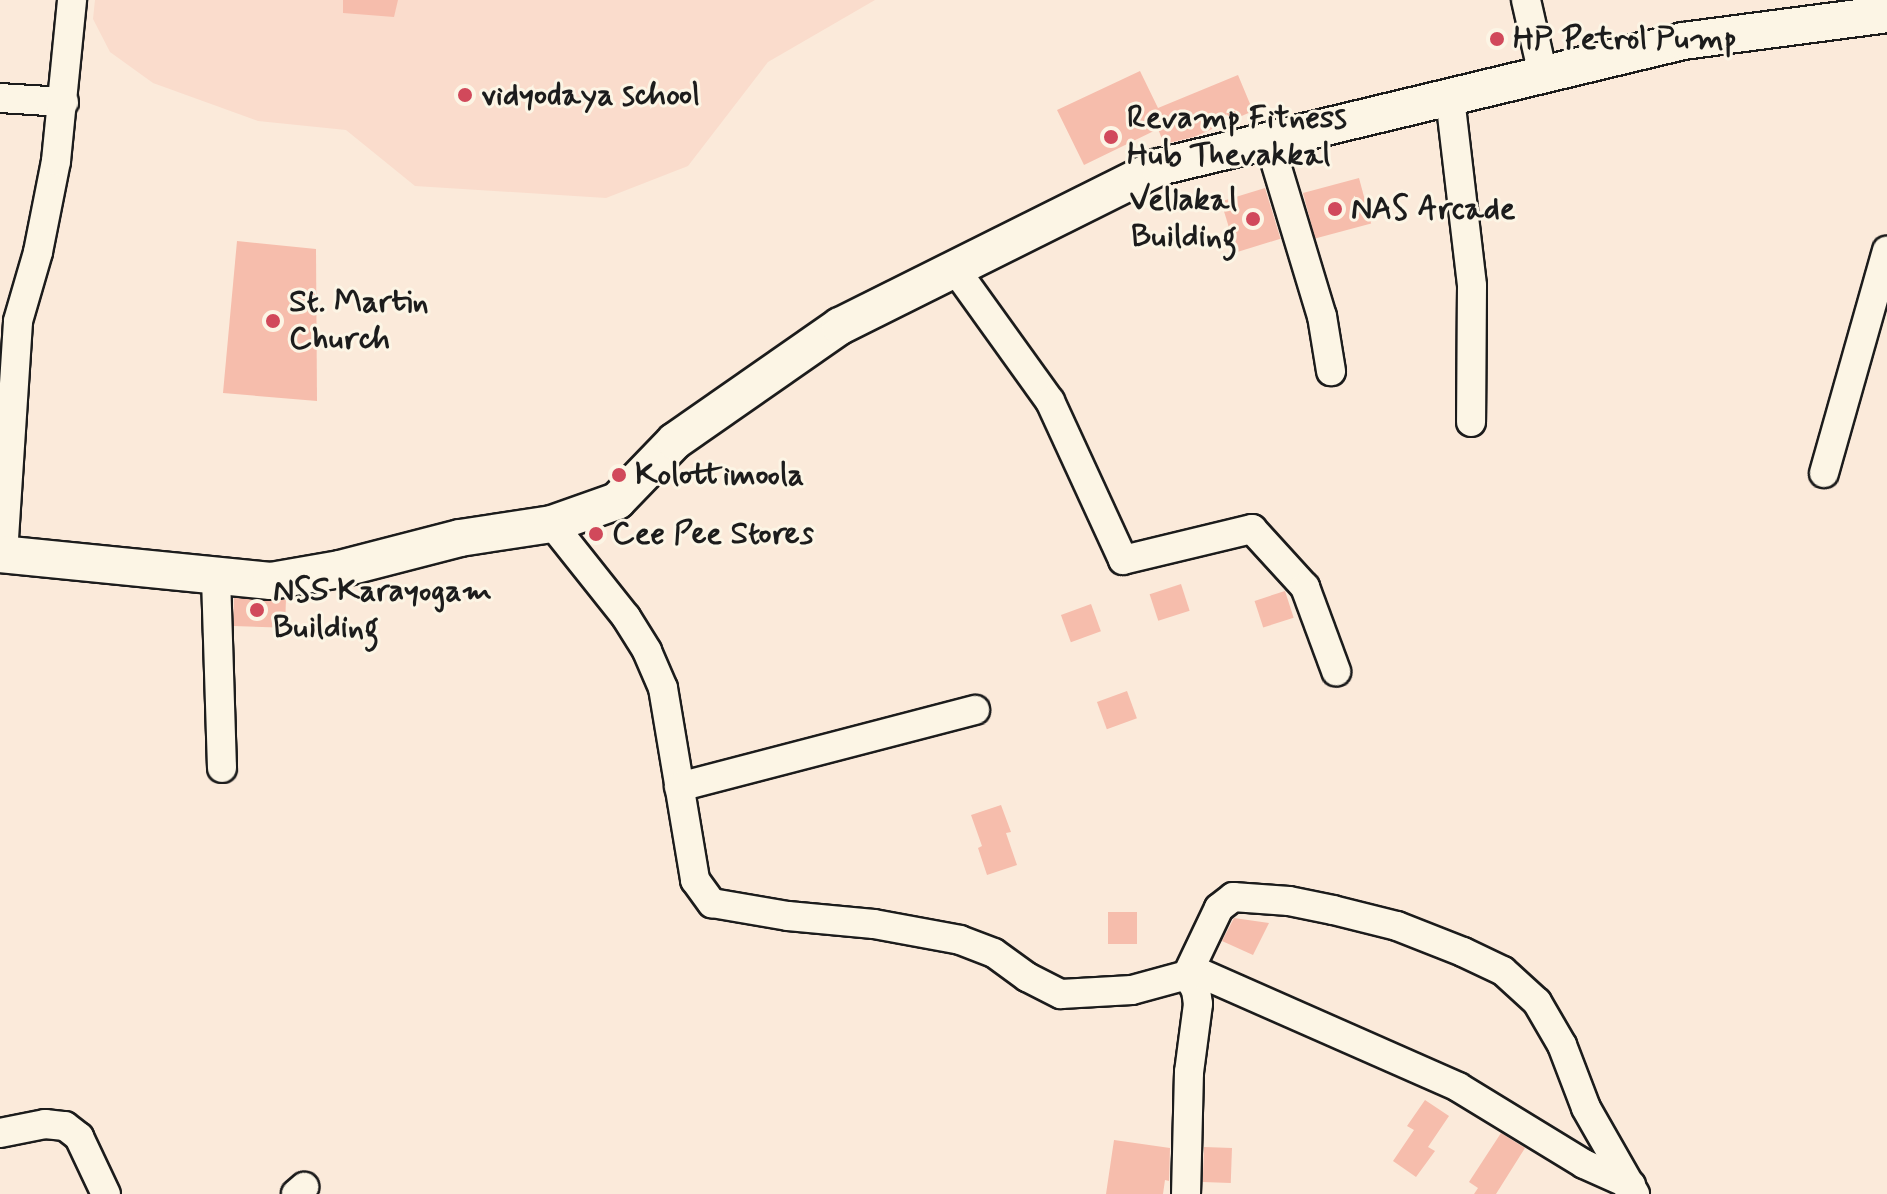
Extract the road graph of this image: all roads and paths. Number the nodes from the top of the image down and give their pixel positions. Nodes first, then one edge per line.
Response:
1 (72, 0) edge
2 (1526, 0) edge
3 (1887, 14) edge
4 (1543, 75) junction
5 (0, 98) edge
6 (1450, 98) junction
7 (64, 102) junction
8 (1269, 141) junction
9 (1887, 251) edge
10 (955, 269) junction
11 (1331, 371) dead end
12 (1471, 422) dead end
13 (1824, 473) dead end
14 (552, 524) junction
15 (1, 554) edge
16 (216, 577) junction
17 (1336, 671) dead end
18 (975, 710) dead end
19 (222, 768) dead end
20 (679, 787) junction
21 (1189, 972) junction
22 (0, 1133) edge
23 (1629, 1191) edge
24 (106, 1194) edge
25 (1186, 1194) edge

1 - 7 street
2 - 4 street
3 - 4 main road
4 - 6 main road
5 - 7 street
6 - 8 main road
6 - 12 street
7 - 15 street
8 - 10 main road
8 - 11 street
9 - 13 street
10 - 14 main road
10 - 17 street
14 - 16 main road
14 - 20 street
15 - 16 main road
16 - 19 street
18 - 20 street
20 - 21 street
21 - 23 street
21 - 23 street
21 - 25 street
22 - 24 street

